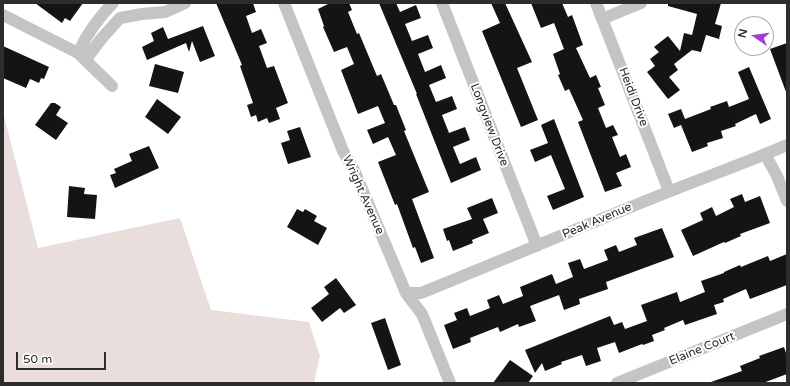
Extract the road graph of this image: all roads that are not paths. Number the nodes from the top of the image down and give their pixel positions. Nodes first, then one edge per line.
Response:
1 (113, 3) edge
2 (185, 3) edge
3 (284, 3) edge
4 (442, 3) edge
5 (596, 3) edge
6 (641, 3) edge
7 (3, 15) edge
8 (602, 19) junction
9 (82, 56) junction
10 (112, 86) dead end
11 (787, 145) edge
12 (765, 154) junction
13 (669, 191) junction
14 (787, 201) edge
15 (537, 246) junction
16 (406, 293) junction
17 (787, 314) edge
18 (450, 383) edge
19 (617, 383) edge

1 - 9 street
2 - 9 street
3 - 16 street, Wright Avenue
4 - 15 street, Longview Drive
5 - 8 street, Heidi Drive
6 - 8 street
7 - 9 street
8 - 13 street, Heidi Drive
9 - 10 street
11 - 12 street, Peak Avenue
12 - 13 street, Peak Avenue
12 - 14 street
13 - 15 street, Peak Avenue
15 - 16 street, Peak Avenue
16 - 18 street, Wright Avenue
17 - 19 street, Elaine Court

